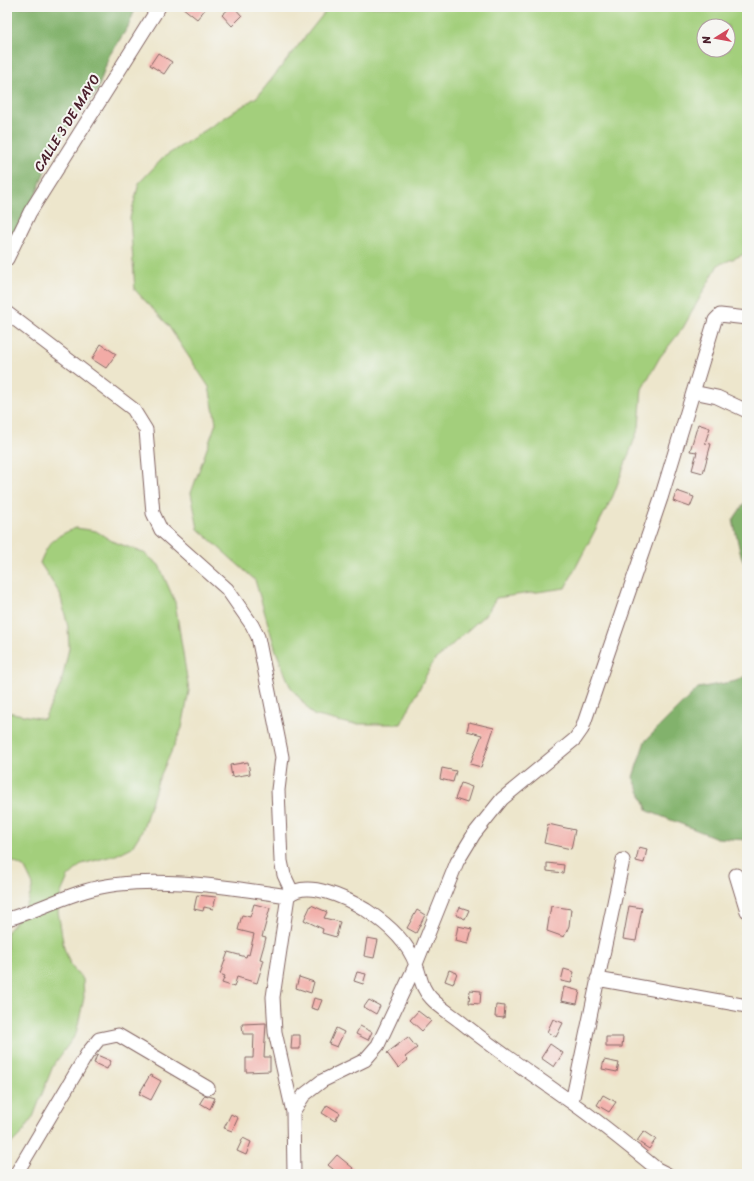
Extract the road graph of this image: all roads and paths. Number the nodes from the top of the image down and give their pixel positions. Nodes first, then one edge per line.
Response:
1 (159, 7) edge
2 (7, 259) edge
3 (7, 313) edge
4 (747, 318) edge
5 (693, 392) junction
6 (747, 411) edge
7 (623, 860) dead end
8 (736, 875) dead end
9 (290, 894) junction
10 (747, 911) edge
11 (7, 919) edge
12 (416, 964) junction
13 (597, 979) junction
14 (747, 1006) edge
15 (208, 1088) dead end
16 (572, 1102) junction
17 (293, 1112) junction
18 (16, 1174) edge
19 (294, 1174) edge
20 (667, 1174) edge

1 - 2 street, CALLE 3 DE MAYO
3 - 9 street
4 - 5 street
5 - 6 street
5 - 12 street
7 - 13 street
8 - 10 street
9 - 11 street
9 - 12 street
9 - 17 street
12 - 16 street
12 - 17 street
13 - 14 street
13 - 16 street
15 - 18 street
16 - 20 street
17 - 19 street

